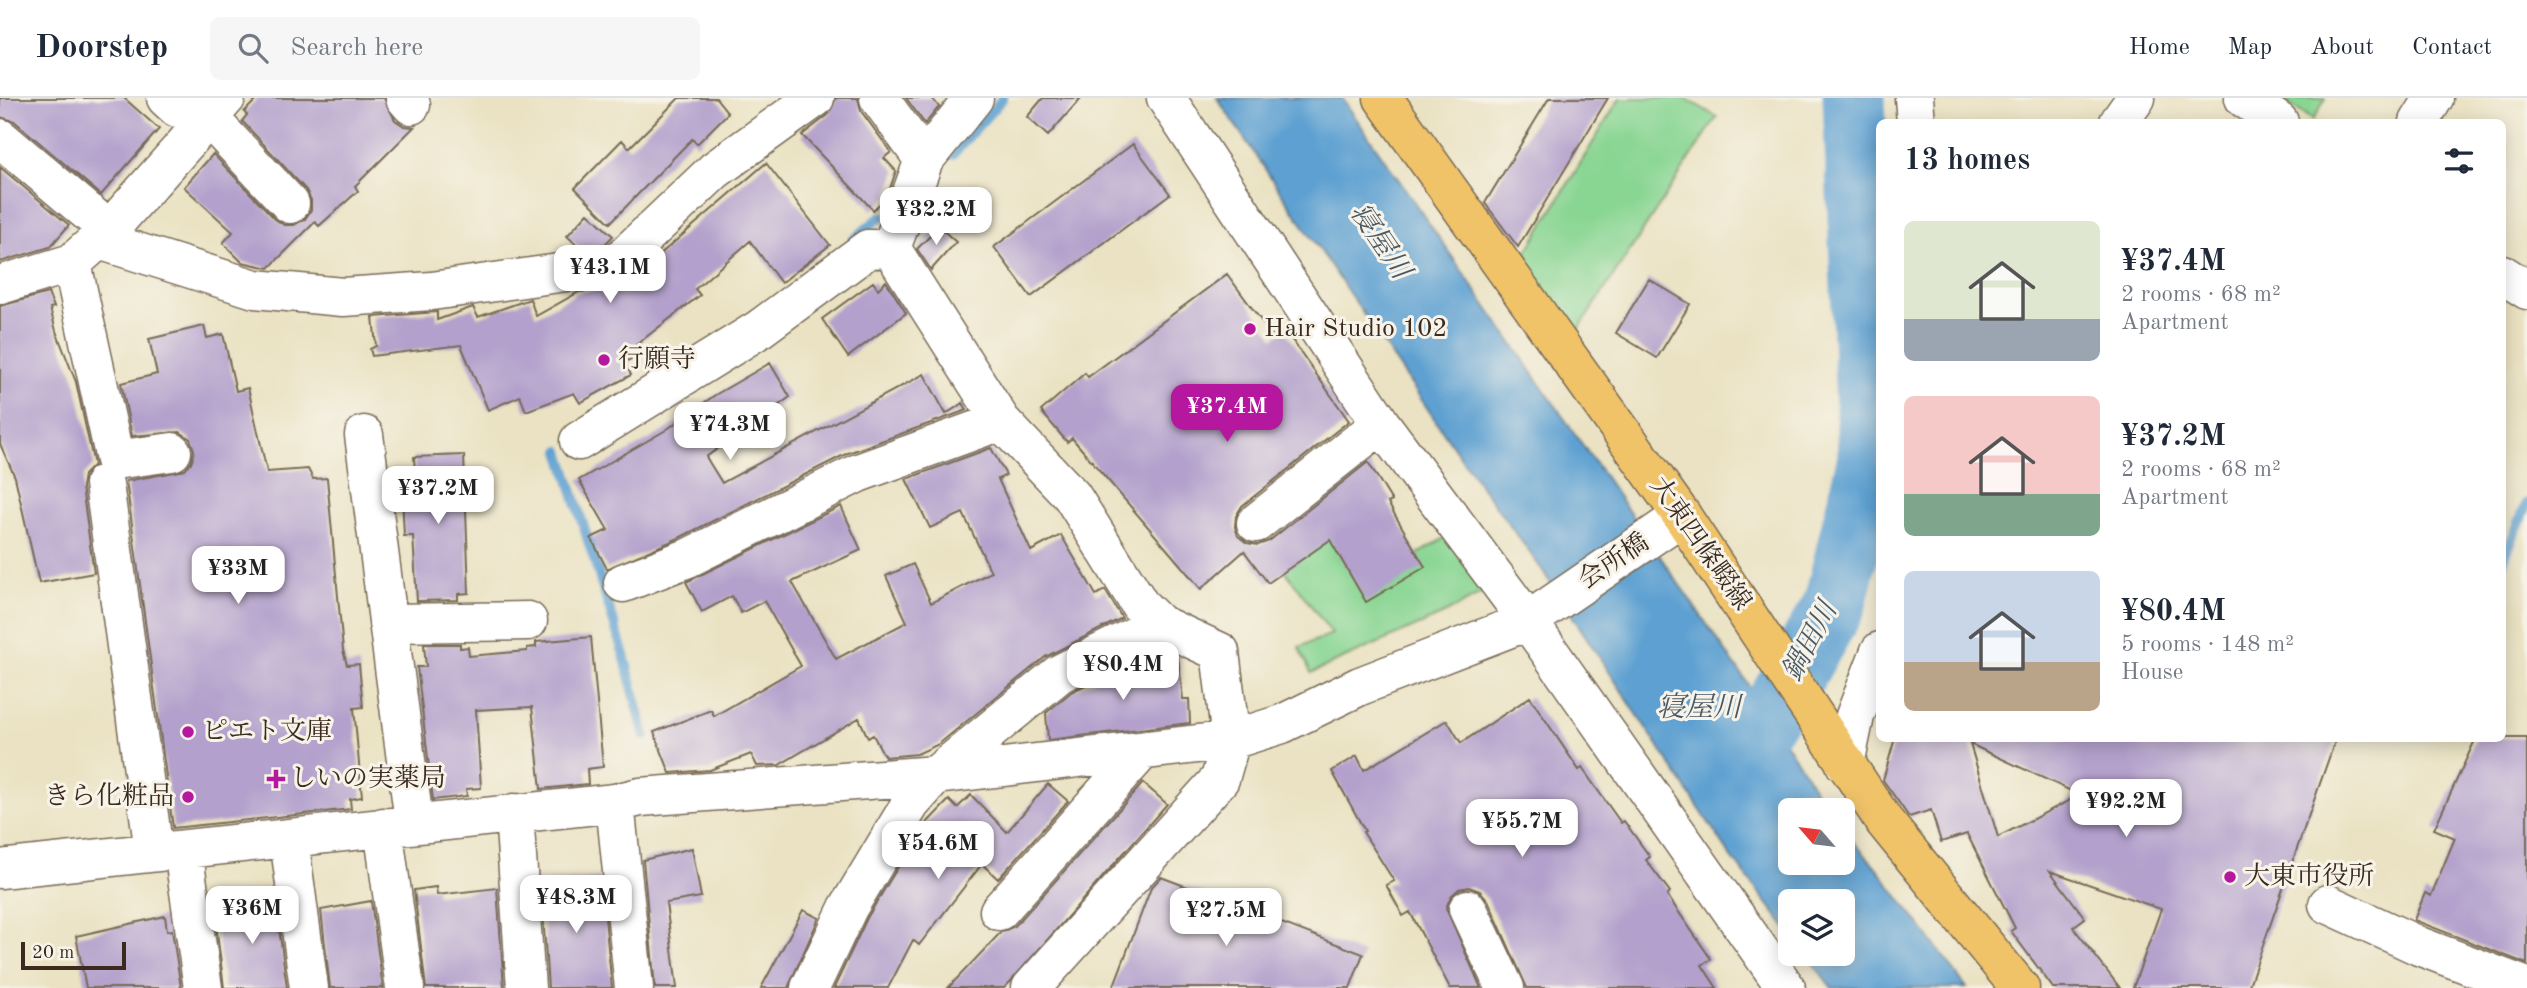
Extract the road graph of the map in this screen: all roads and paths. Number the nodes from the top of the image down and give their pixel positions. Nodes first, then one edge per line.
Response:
1 (166, 98) edge
2 (815, 98) edge
3 (879, 98) edge
4 (974, 98) edge
5 (1166, 98) edge
6 (1383, 98) edge
7 (1914, 98) edge
8 (2136, 98) edge
9 (2244, 98) edge
10 (2434, 98) edge
11 (207, 105) edge
12 (1916, 119) edge
13 (2121, 119) edge
14 (2275, 119) edge
15 (2421, 119) edge
16 (0, 138) edge
17 (925, 160) junction
18 (290, 204) dead end
19 (94, 244) junction
20 (891, 248) junction
21 (2506, 277) edge
22 (0, 285) edge
23 (2527, 290) edge
24 (1000, 421) junction
25 (1381, 424) junction
26 (364, 435) dead end
27 (579, 441) dead end
28 (172, 452) dead end
29 (104, 484) dead end
30 (1682, 516) junction
31 (1256, 523) dead end
32 (623, 583) dead end
33 (1537, 614) junction
34 (528, 621) dead end
35 (388, 623) junction
36 (1158, 624) junction
37 (1876, 671) edge
38 (1231, 740) junction
39 (1142, 751) junction
40 (1839, 754) junction
41 (936, 775) junction
42 (615, 803) junction
43 (514, 813) junction
44 (398, 824) junction
45 (289, 839) junction
46 (169, 851) junction
47 (0, 869) edge
48 (2328, 904) dead end
49 (1468, 909) dead end
50 (999, 911) dead end
51 (2527, 987) edge
52 (203, 988) edge
53 (309, 988) edge
54 (405, 988) edge
55 (526, 988) edge
56 (634, 988) edge
57 (810, 988) edge
58 (1031, 988) edge
59 (1505, 988) edge
60 (1786, 988) edge
61 (2020, 988) edge

1 - 11 street
2 - 19 street
3 - 17 street
4 - 17 street
5 - 25 street
6 - 30 main road, 大東四條畷線
7 - 12 street
8 - 13 street
9 - 14 street
10 - 15 street
11 - 18 street
11 - 19 street
16 - 19 street
17 - 20 street
19 - 22 street
19 - 28 street
20 - 24 street
20 - 27 street
21 - 23 street
24 - 32 street
24 - 36 street
25 - 31 street
25 - 33 street
26 - 35 street
29 - 46 street
30 - 33 street, 会所橋
30 - 40 main road, 大東四條畷線
33 - 38 street, 会所橋
33 - 60 street
34 - 35 street
35 - 44 street
36 - 38 street
36 - 41 street
37 - 40 street
38 - 39 street, 会所橋
38 - 58 street
39 - 41 street, 会所橋
39 - 50 street
40 - 61 main road, 大東四條畷線
41 - 42 street, 会所橋
41 - 57 street
42 - 43 street, 会所橋
42 - 56 street
43 - 44 street, 会所橋
43 - 55 street
44 - 45 street, 会所橋
44 - 54 street
45 - 46 street, 会所橋
45 - 53 street
46 - 47 street, 会所橋
46 - 52 street
48 - 51 street
49 - 59 street

